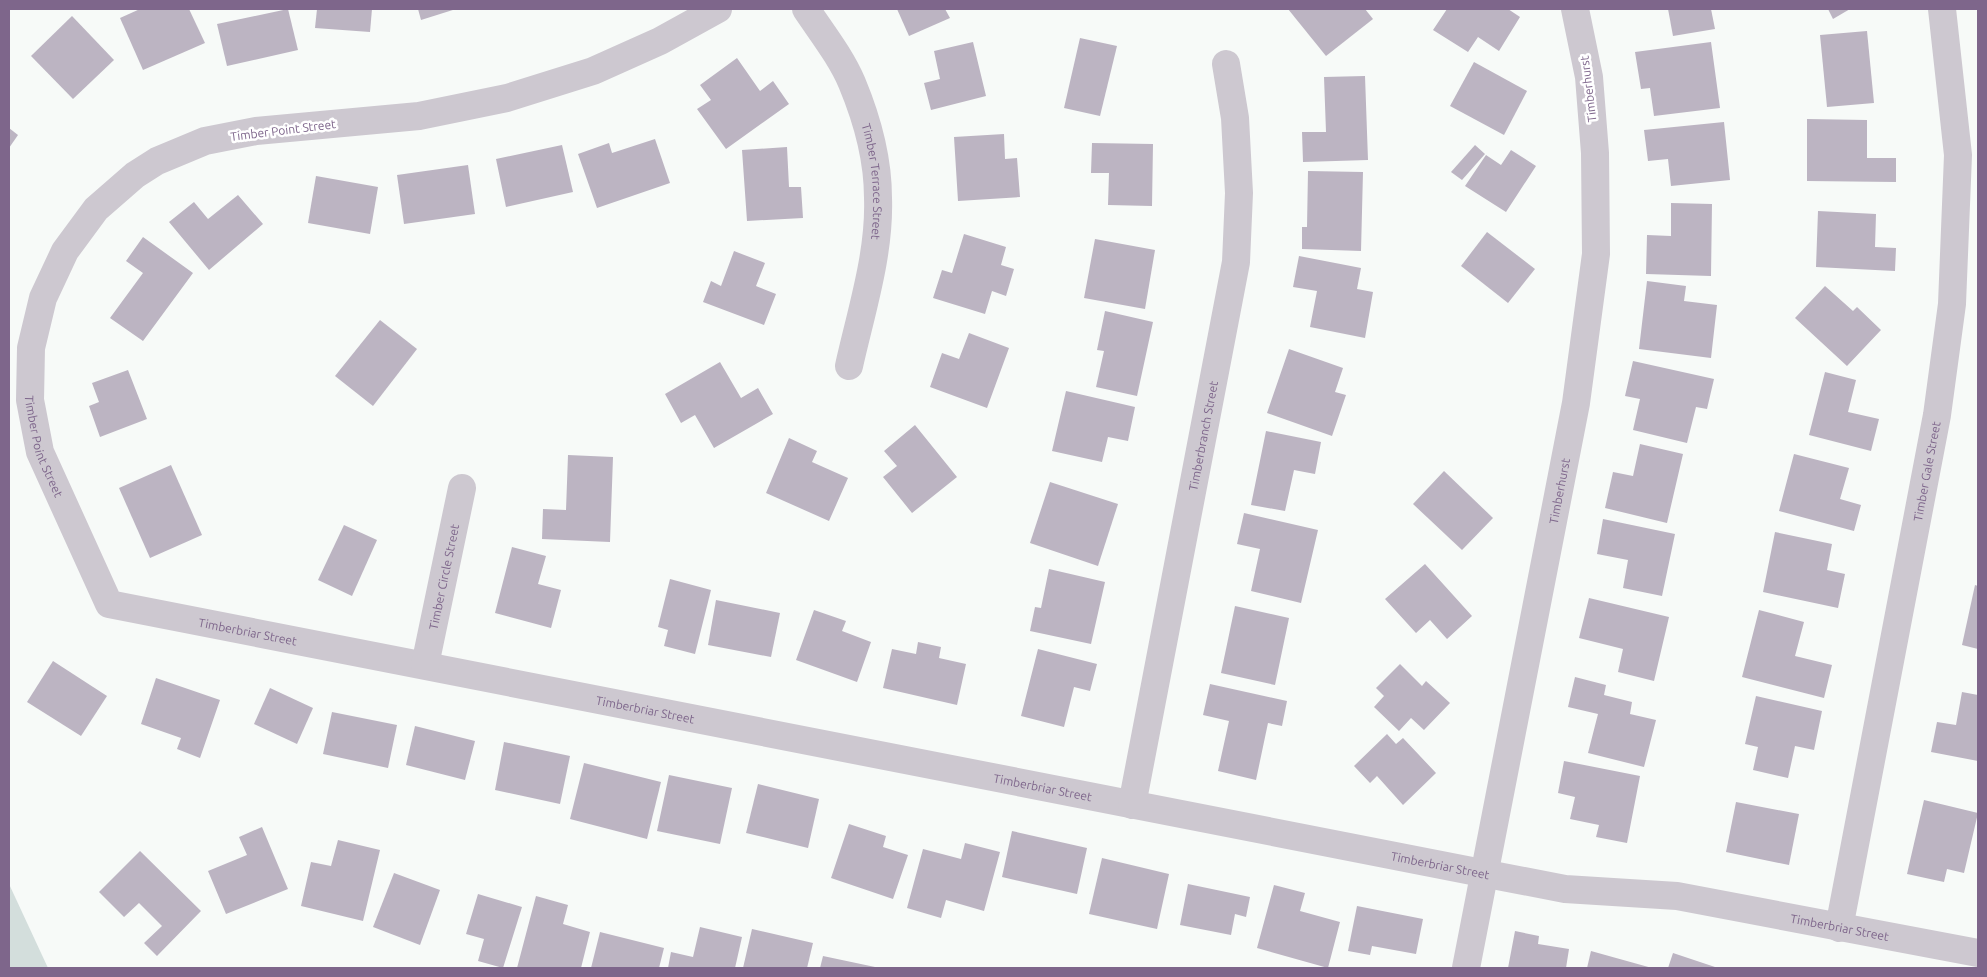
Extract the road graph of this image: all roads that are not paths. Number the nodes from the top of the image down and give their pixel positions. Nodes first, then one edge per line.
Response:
1 (718, 9) edge
2 (806, 9) edge
3 (1575, 9) edge
4 (1942, 9) edge
5 (1226, 64) dead end
6 (850, 366) dead end
7 (462, 488) dead end
8 (109, 604) joint
9 (425, 665) junction
10 (1132, 804) junction
11 (1482, 873) junction
12 (1839, 928) junction
13 (1978, 953) edge
14 (1466, 968) edge

1 - 8 street, Timber Point Street
2 - 6 street, Timber Terrace Street
3 - 11 street, Timberhurst
4 - 12 street, Timber Gale Street
5 - 10 street, Timberbranch Street
7 - 9 street, Timber Circle Street
8 - 9 street, Timberbriar Street
9 - 10 street, Timberbriar Street
10 - 11 street, Timberbriar Street
11 - 12 street, Timberbriar Street
11 - 14 street, Timberhurst
12 - 13 street, Timberbriar Street

